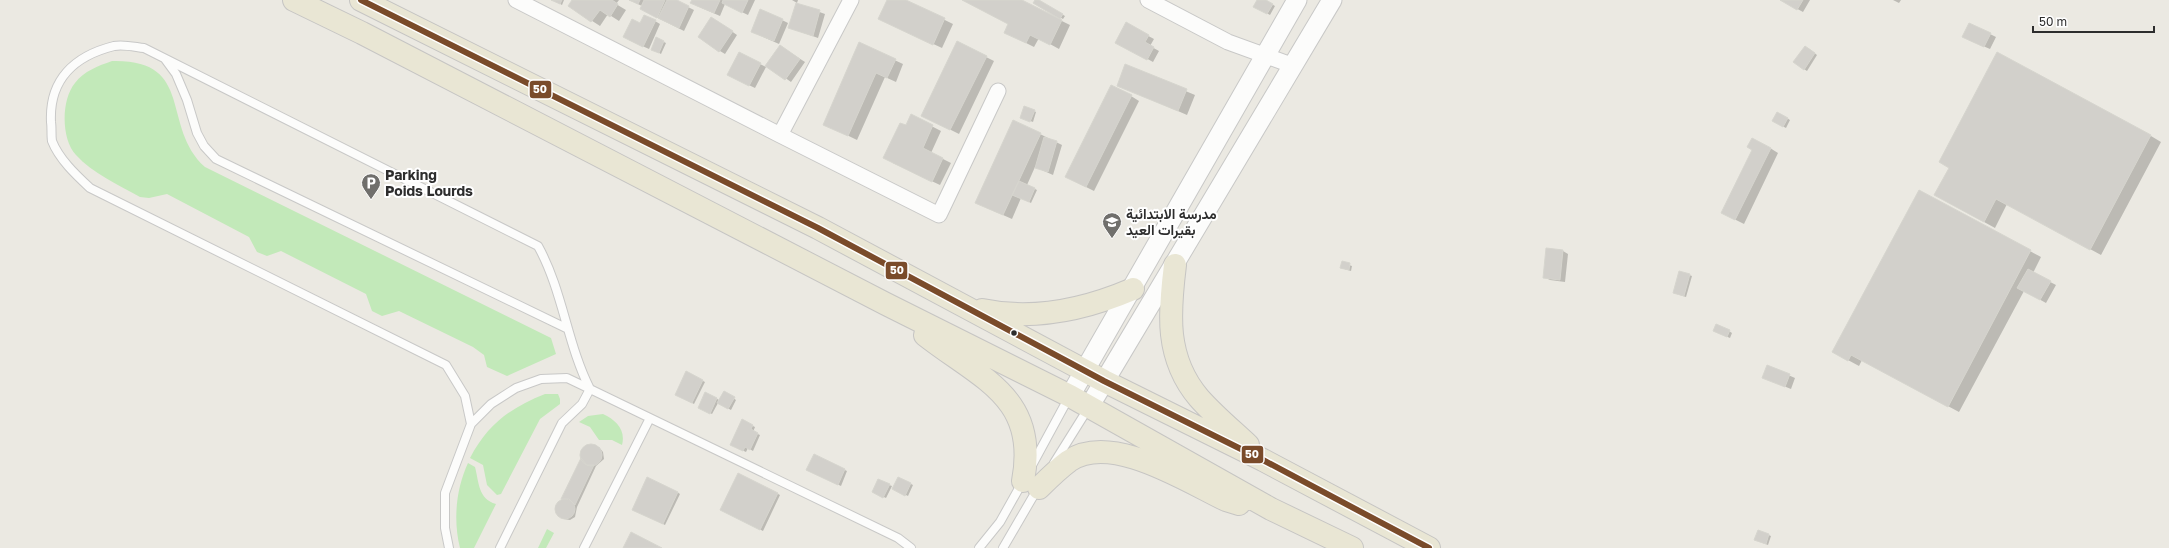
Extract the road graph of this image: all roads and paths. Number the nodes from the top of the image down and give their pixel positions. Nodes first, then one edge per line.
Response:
1 (294, 0) edge
2 (360, 0) edge
3 (516, 0) edge
4 (851, 0) edge
5 (1148, 0) edge
6 (1297, 0) edge
7 (1332, 0) edge
8 (1265, 55) junction
9 (165, 58) junction
10 (1294, 66) junction
11 (998, 91) dead end
12 (780, 135) junction
13 (1175, 265) junction
14 (1133, 290) junction
15 (886, 304) junction
16 (966, 306) junction
17 (568, 329) junction
18 (1084, 370) junction
19 (1104, 381) junction
20 (590, 389) junction
21 (1070, 396) junction
22 (1089, 407) junction
23 (650, 418) junction
24 (471, 424) junction
25 (1263, 460) junction
26 (1031, 484) junction
27 (1271, 508) junction
28 (449, 548) edge
29 (500, 548) edge
30 (584, 548) edge
31 (911, 548) edge
32 (979, 548) edge
33 (1004, 548) edge
34 (1352, 548) edge
35 (1429, 548) edge

1 - 15 highway
2 - 16 highway
3 - 12 street
4 - 12 street
5 - 8 street
6 - 8 street
7 - 10 street
8 - 10 street
8 - 14 street
9 - 17 lane
9 - 17 lane
9 - 24 lane
10 - 13 street
11 - 12 street
13 - 19 street
13 - 25 highway
14 - 16 highway
14 - 18 street
15 - 21 highway
15 - 26 highway
16 - 18 highway
17 - 20 lane
18 - 19 highway
18 - 21 street
19 - 22 street
19 - 25 highway
20 - 23 lane
20 - 24 lane
20 - 29 lane
21 - 22 highway
21 - 26 lane
22 - 26 lane
22 - 27 highway
23 - 30 lane
23 - 31 lane
24 - 28 lane
25 - 35 highway
26 - 27 highway
26 - 32 lane
26 - 33 lane
27 - 34 highway

